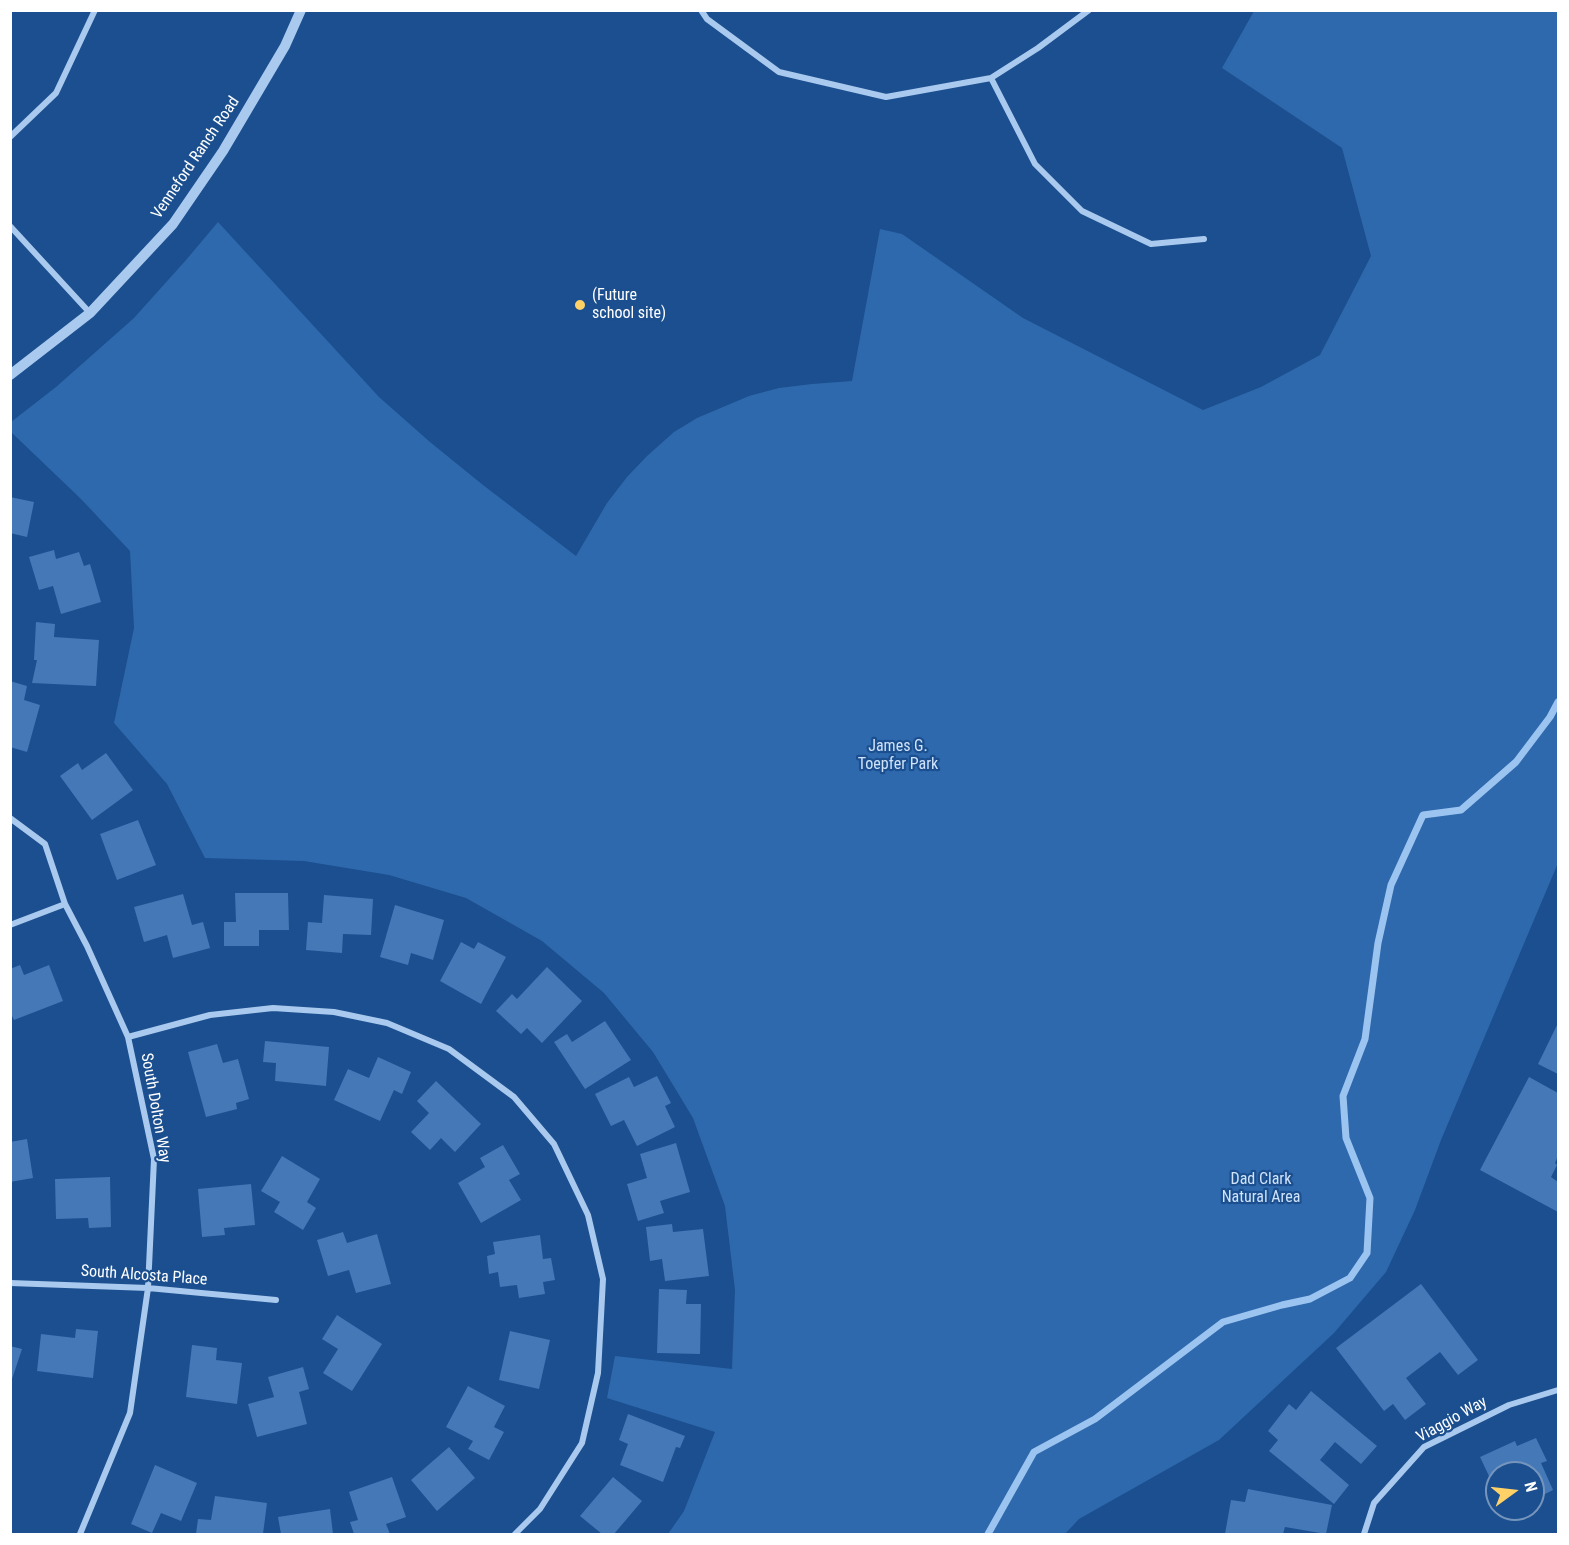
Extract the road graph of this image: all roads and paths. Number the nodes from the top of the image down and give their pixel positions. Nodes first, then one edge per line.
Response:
1 (95, 10) edge
2 (301, 10) edge
3 (700, 10) edge
4 (1089, 10) edge
5 (991, 78) junction
6 (10, 137) edge
7 (10, 226) edge
8 (1204, 239) dead end
9 (90, 313) junction
10 (10, 375) edge
11 (10, 818) edge
12 (65, 904) junction
13 (10, 925) edge
14 (128, 1037) junction
15 (10, 1283) edge
16 (148, 1288) junction
17 (276, 1300) dead end
18 (1558, 1390) edge
19 (80, 1534) edge
20 (515, 1534) edge
21 (1364, 1534) edge

1 - 6 street
2 - 9 street, Venneford Ranch Road
3 - 5 street
4 - 5 street
5 - 8 street
7 - 9 street
9 - 10 street, Venneford Ranch Road
11 - 12 street, South Dolton Way
12 - 13 street
12 - 14 street, South Dolton Way
14 - 16 street, South Dolton Way
14 - 20 street
15 - 16 street, South Alcosta Place
16 - 17 street, South Alcosta Place
16 - 19 street, South Dolton Way
18 - 21 street, Viaggio Way

